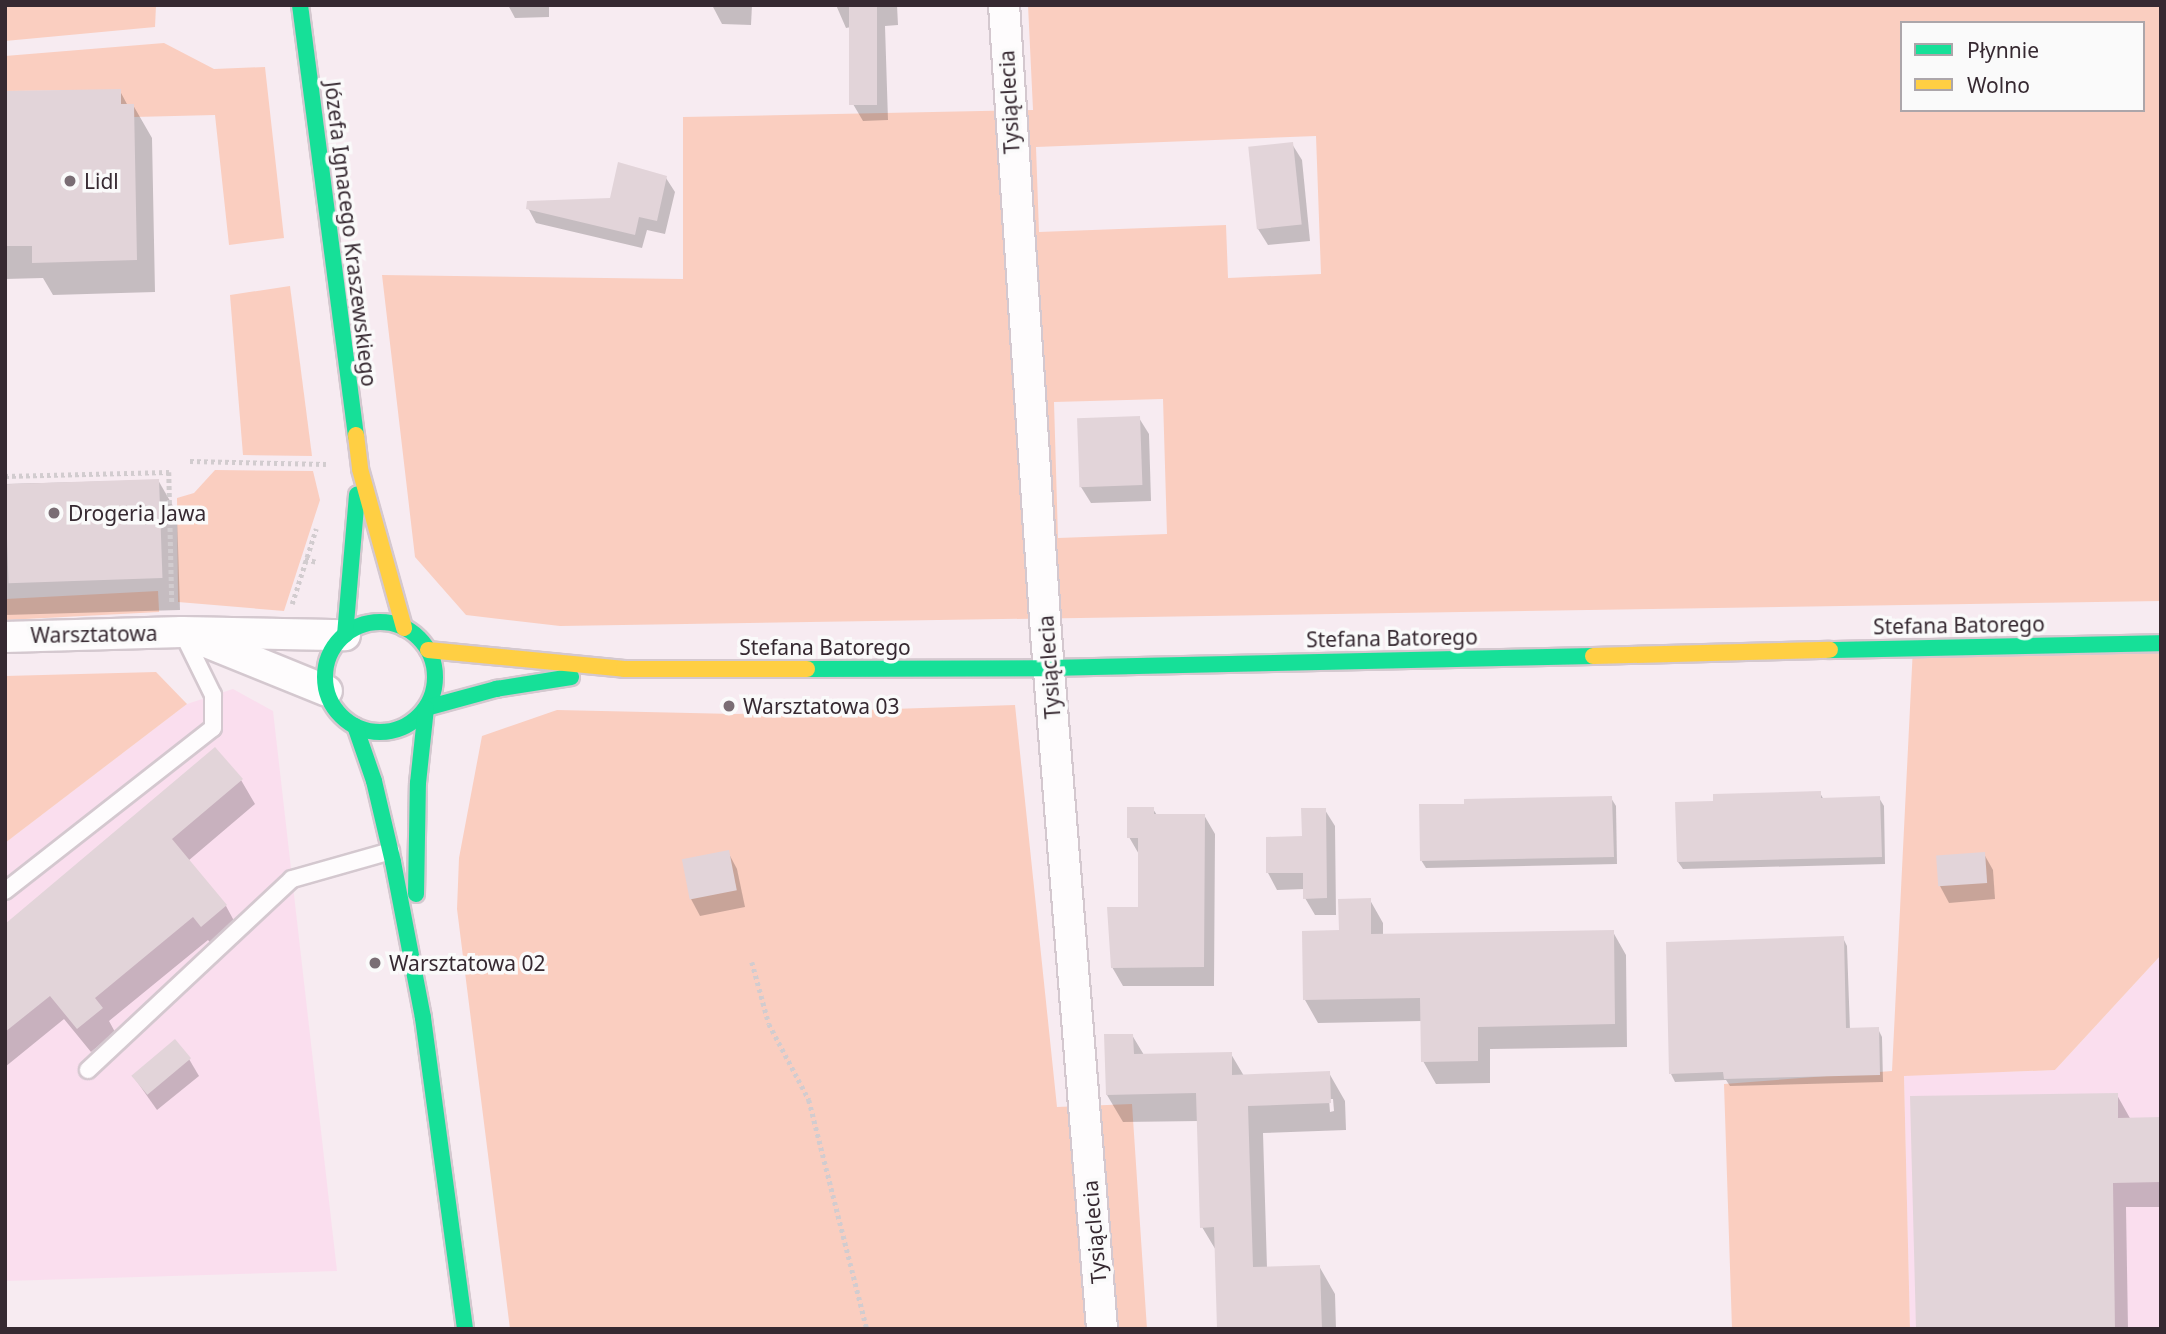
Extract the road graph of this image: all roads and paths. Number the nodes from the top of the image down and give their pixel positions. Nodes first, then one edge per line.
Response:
1 (300, 5) edge
2 (1004, 5) edge
3 (324, 450) dead end
4 (190, 461) dead end
5 (326, 464) junction
6 (360, 469) junction
7 (327, 474) dead end
8 (5, 476) edge
9 (321, 516) dead end
10 (305, 559) junction
11 (352, 563) junction
12 (290, 607) dead end
13 (177, 621) junction
14 (404, 628) junction
15 (345, 635) junction
16 (5, 636) edge
17 (2161, 643) edge
18 (428, 650) junction
19 (1048, 668) junction
20 (624, 669) junction
21 (327, 691) junction
22 (426, 708) junction
23 (355, 726) junction
24 (391, 851) junction
25 (5, 891) edge
26 (752, 962) dead end
27 (423, 1018) junction
28 (88, 1070) dead end
29 (465, 1329) edge
30 (867, 1329) edge
31 (1102, 1329) edge

1 - 6 street, Józefa Ignacego Kraszewskiego
2 - 19 street, Tysiąclecia
3 - 5 path
4 - 5 path
5 - 7 path
6 - 11 street, Józefa Ignacego Kraszewskiego
6 - 14 street, Józefa Ignacego Kraszewskiego
8 - 13 path
9 - 10 path
10 - 11 path
10 - 12 path
11 - 15 street, Józefa Ignacego Kraszewskiego
13 - 15 street, Warsztatowa
13 - 16 street, Warsztatowa
13 - 21 street, Warsztatowa
13 - 25 lane
14 - 15 street
14 - 18 street
15 - 21 street
17 - 19 street, Stefana Batorego
18 - 20 street, Stefana Batorego
18 - 22 street
19 - 20 street, Stefana Batorego
19 - 31 street, Tysiąclecia
20 - 22 street, Stefana Batorego
21 - 23 street
22 - 23 street
22 - 27 street
23 - 24 street
24 - 27 street
24 - 28 lane
26 - 30 path
27 - 29 street

